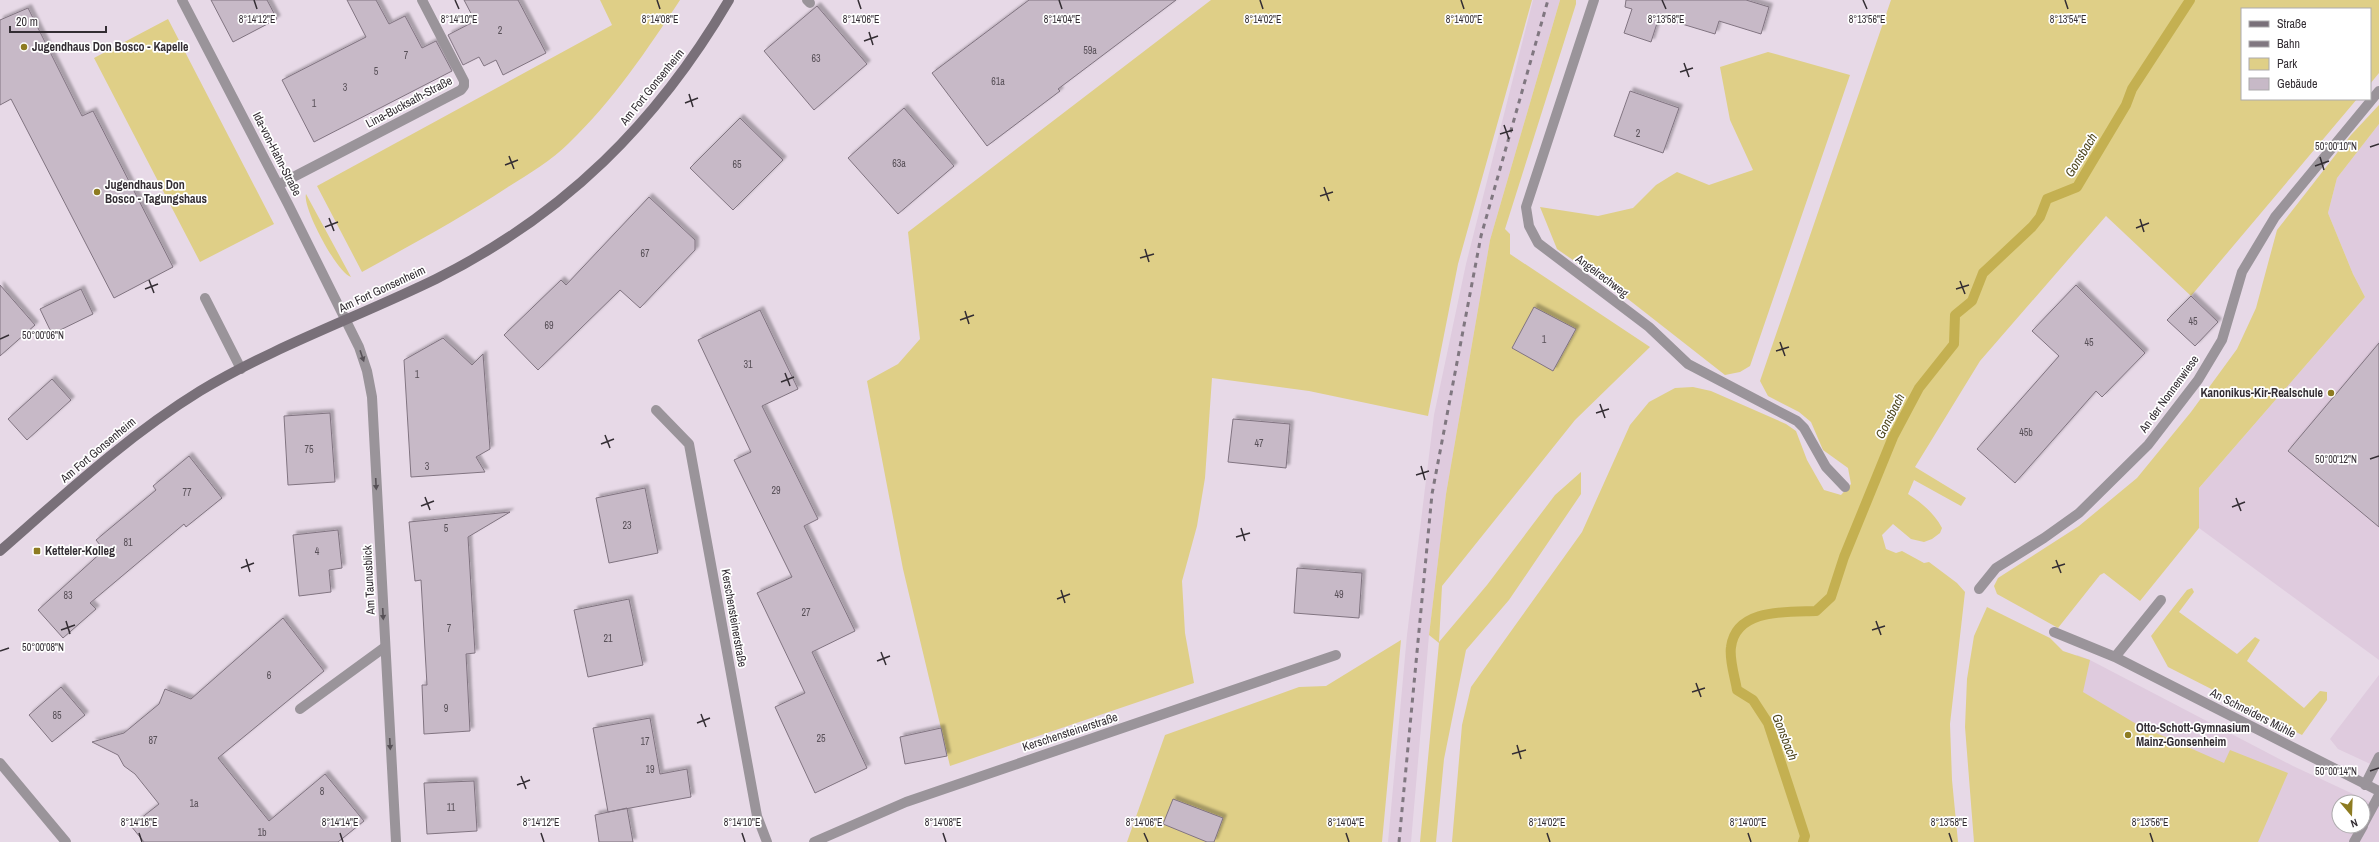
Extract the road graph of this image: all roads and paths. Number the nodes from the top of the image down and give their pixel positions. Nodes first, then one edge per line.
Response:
1 (182, 0) edge
2 (422, 0) edge
3 (729, 0) edge
4 (1594, 0) edge
5 (2379, 91) edge
6 (278, 185) junction
7 (205, 298) dead end
8 (346, 320) junction
9 (241, 369) junction
10 (656, 410) dead end
11 (1844, 487) dead end
12 (0, 551) edge
13 (1979, 589) dead end
14 (2161, 600) dead end
15 (2054, 632) dead end
16 (385, 647) junction
17 (1336, 655) dead end
18 (2116, 657) junction
19 (300, 709) dead end
20 (2379, 757) edge
21 (0, 762) edge
22 (2365, 784) junction
23 (2379, 791) edge
24 (2379, 795) edge
25 (2371, 810) edge
26 (66, 842) edge
27 (396, 842) edge
28 (767, 842) edge
29 (814, 842) edge

1 - 6 street, Ida-von-Hahn-Straße
2 - 6 street, Lina-Bucksath-Straße
3 - 8 street, Am Fort Gonsenheim
4 - 11 street, Angelrechweg
5 - 13 street, An der Nonnenwiese
6 - 8 street, Ida-von-Hahn-Straße
7 - 9 street
8 - 9 street, Am Fort Gonsenheim
8 -> 16 street, Am Taunusblick
9 - 12 street, Am Fort Gonsenheim
10 - 28 street, Kerschensteinerstraße
14 - 18 street
15 - 18 street, An Schneiders Mühle
16 - 19 street
16 -> 27 street, Am Taunusblick
17 - 29 street, Kerschensteinerstraße
18 - 22 street, An Schneiders Mühle
20 - 22 street
21 - 26 street
22 - 23 street, An Schneiders Mühle
24 - 25 street

